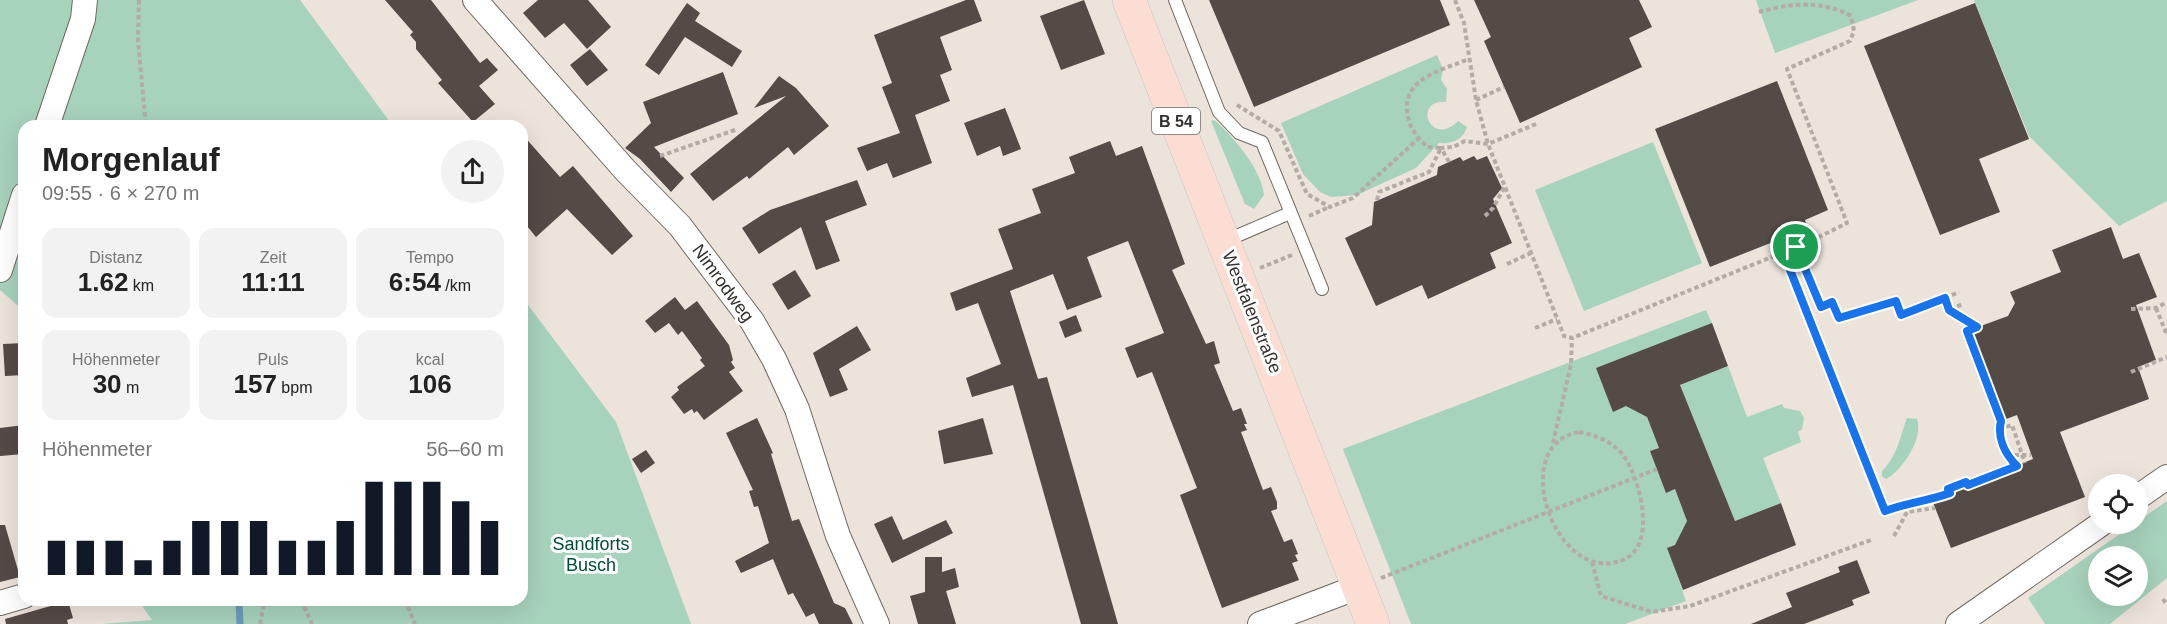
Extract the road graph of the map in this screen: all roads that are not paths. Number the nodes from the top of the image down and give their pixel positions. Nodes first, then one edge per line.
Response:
1 (85, 0) edge
2 (475, 0) edge
3 (1129, 0) edge
4 (1175, 0) edge
5 (49, 120) edge
6 (1290, 213) junction
7 (18, 214) edge
8 (1224, 242) junction
9 (0, 269) edge
10 (1322, 289) dead end
11 (2167, 477) edge
12 (2148, 490) edge
13 (2088, 533) edge
14 (1358, 587) junction
15 (18, 598) edge
16 (0, 603) edge
17 (877, 624) edge
18 (1260, 624) edge
19 (1373, 624) edge
20 (1958, 624) edge

1 - 5 street
2 - 17 street, Nimrodweg
3 - 8 main road, Westfalenstraße / B 54
4 - 6 lane
6 - 8 lane
6 - 10 lane
7 - 9 street
8 - 14 main road, Westfalenstraße / B 54
11 - 12 street
13 - 20 street
14 - 18 street
14 - 19 main road, Westfalenstraße / B 54
15 - 16 street

